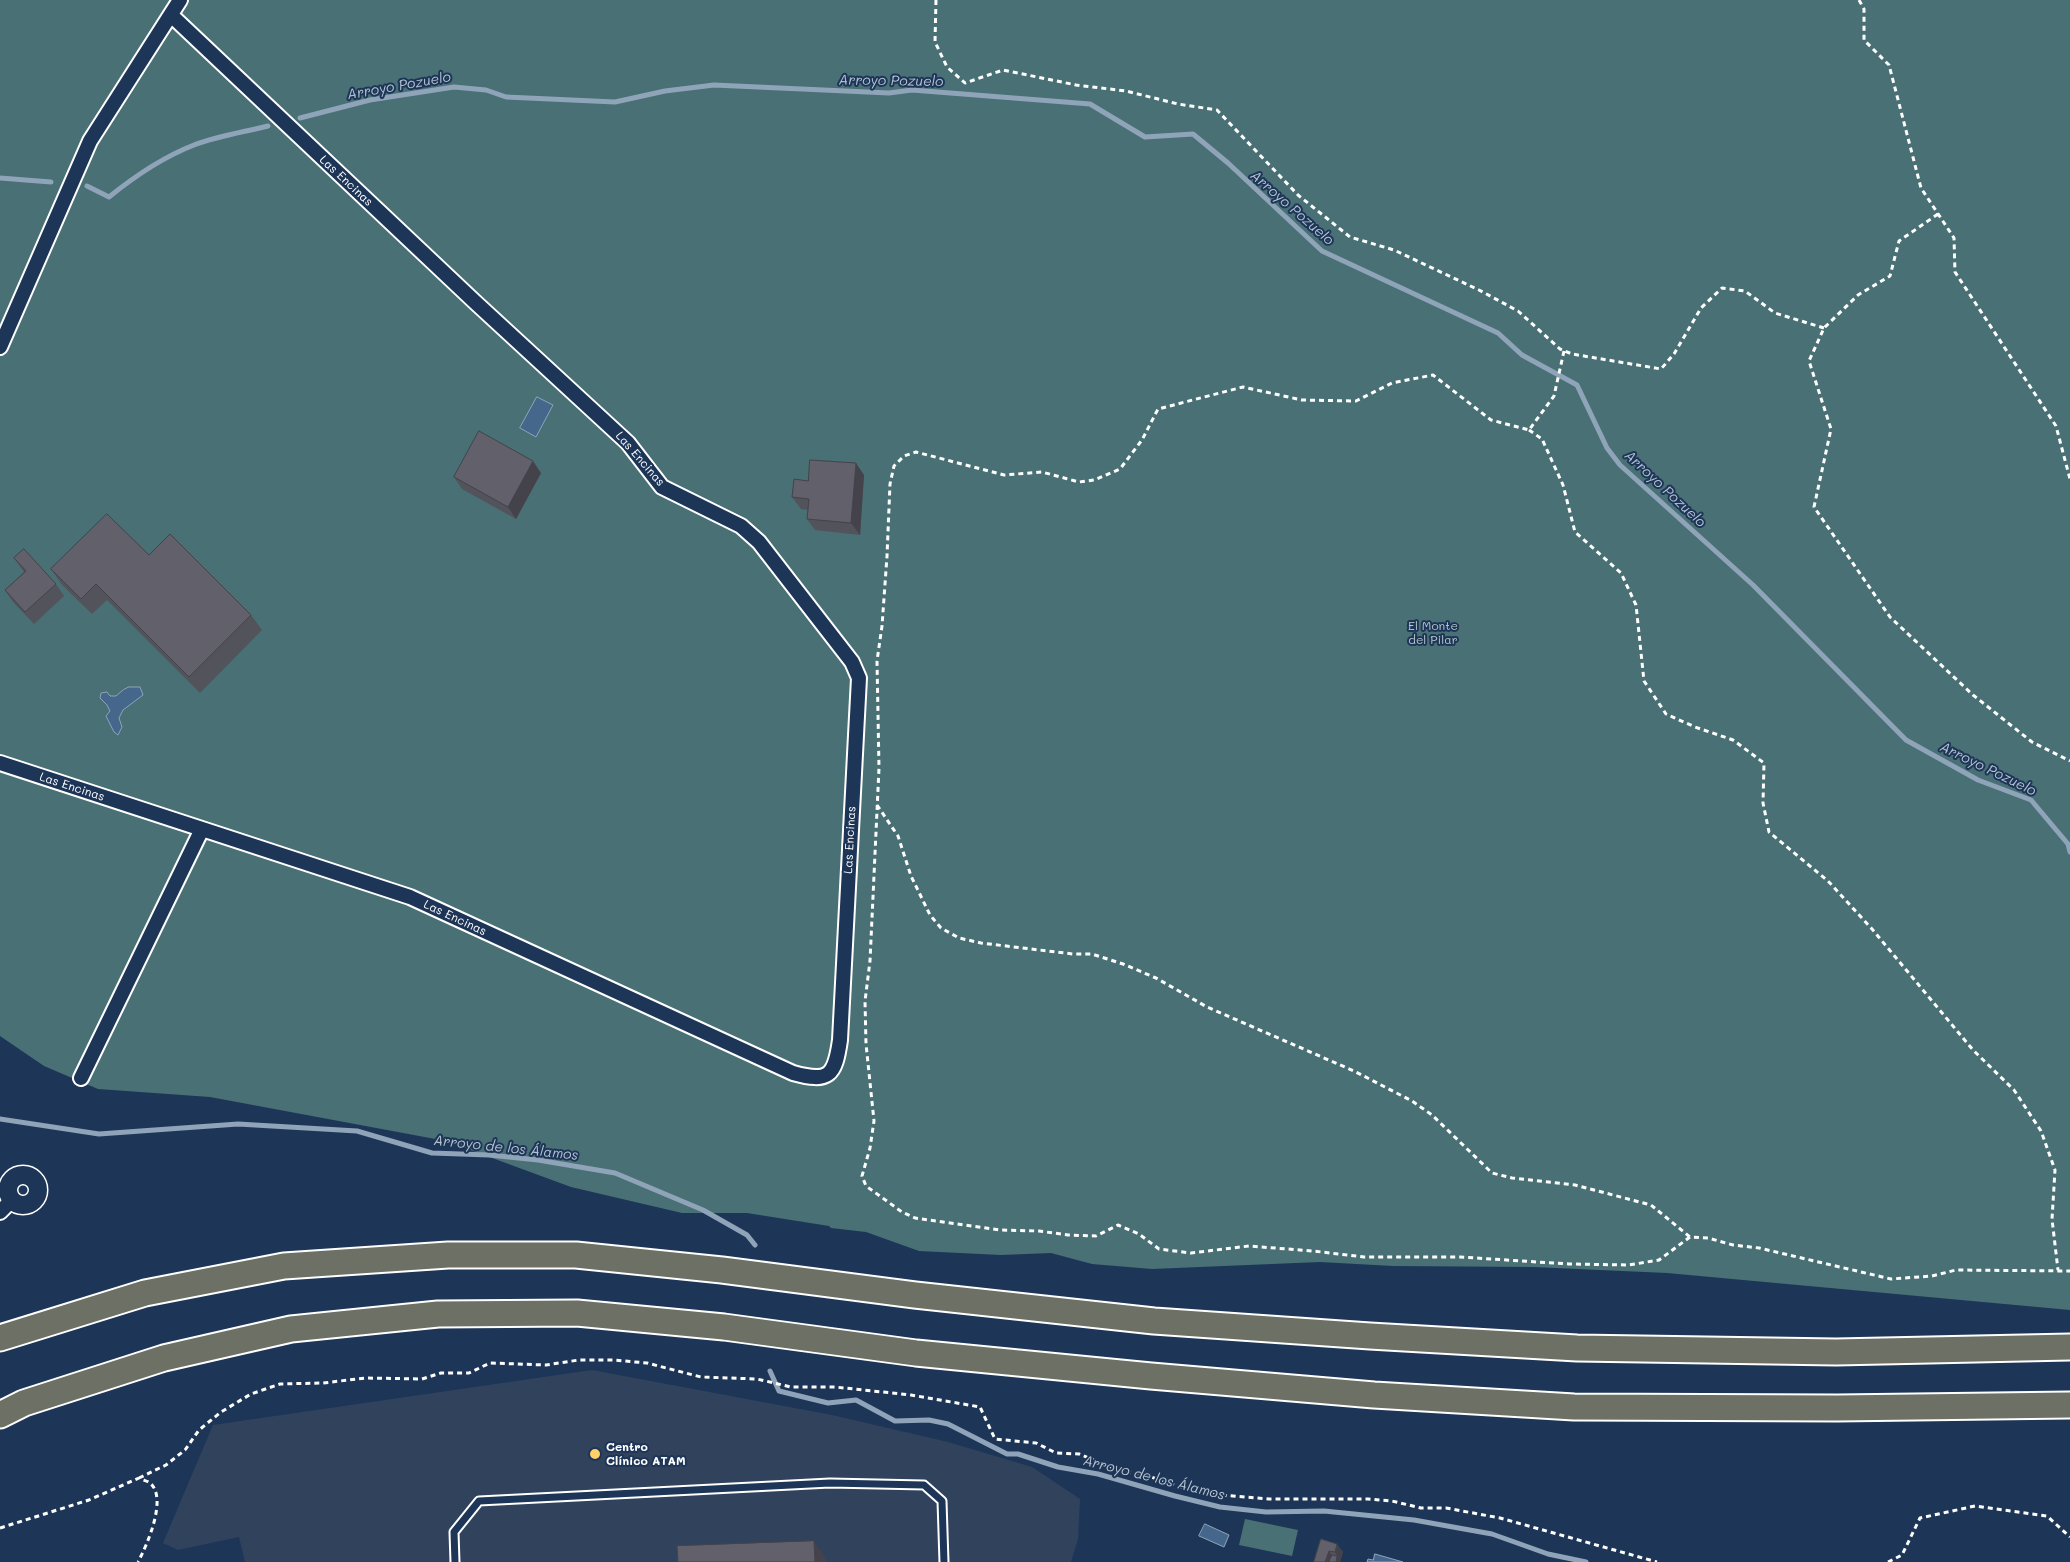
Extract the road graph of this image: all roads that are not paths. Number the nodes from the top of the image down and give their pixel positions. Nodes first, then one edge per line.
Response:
1 (180, 0) edge
2 (171, 15) junction
3 (0, 347) edge
4 (0, 763) edge
5 (202, 829) junction
6 (81, 1078) dead end
7 (0, 1338) edge
8 (2070, 1347) edge
9 (2070, 1406) edge
10 (0, 1415) edge
11 (455, 1562) edge
12 (944, 1562) edge

1 - 2 street
2 - 3 street
2 - 5 street, Las Encinas
4 - 5 street, Las Encinas
5 - 6 street
7 - 8 highway
9 - 10 highway
11 - 12 lane

